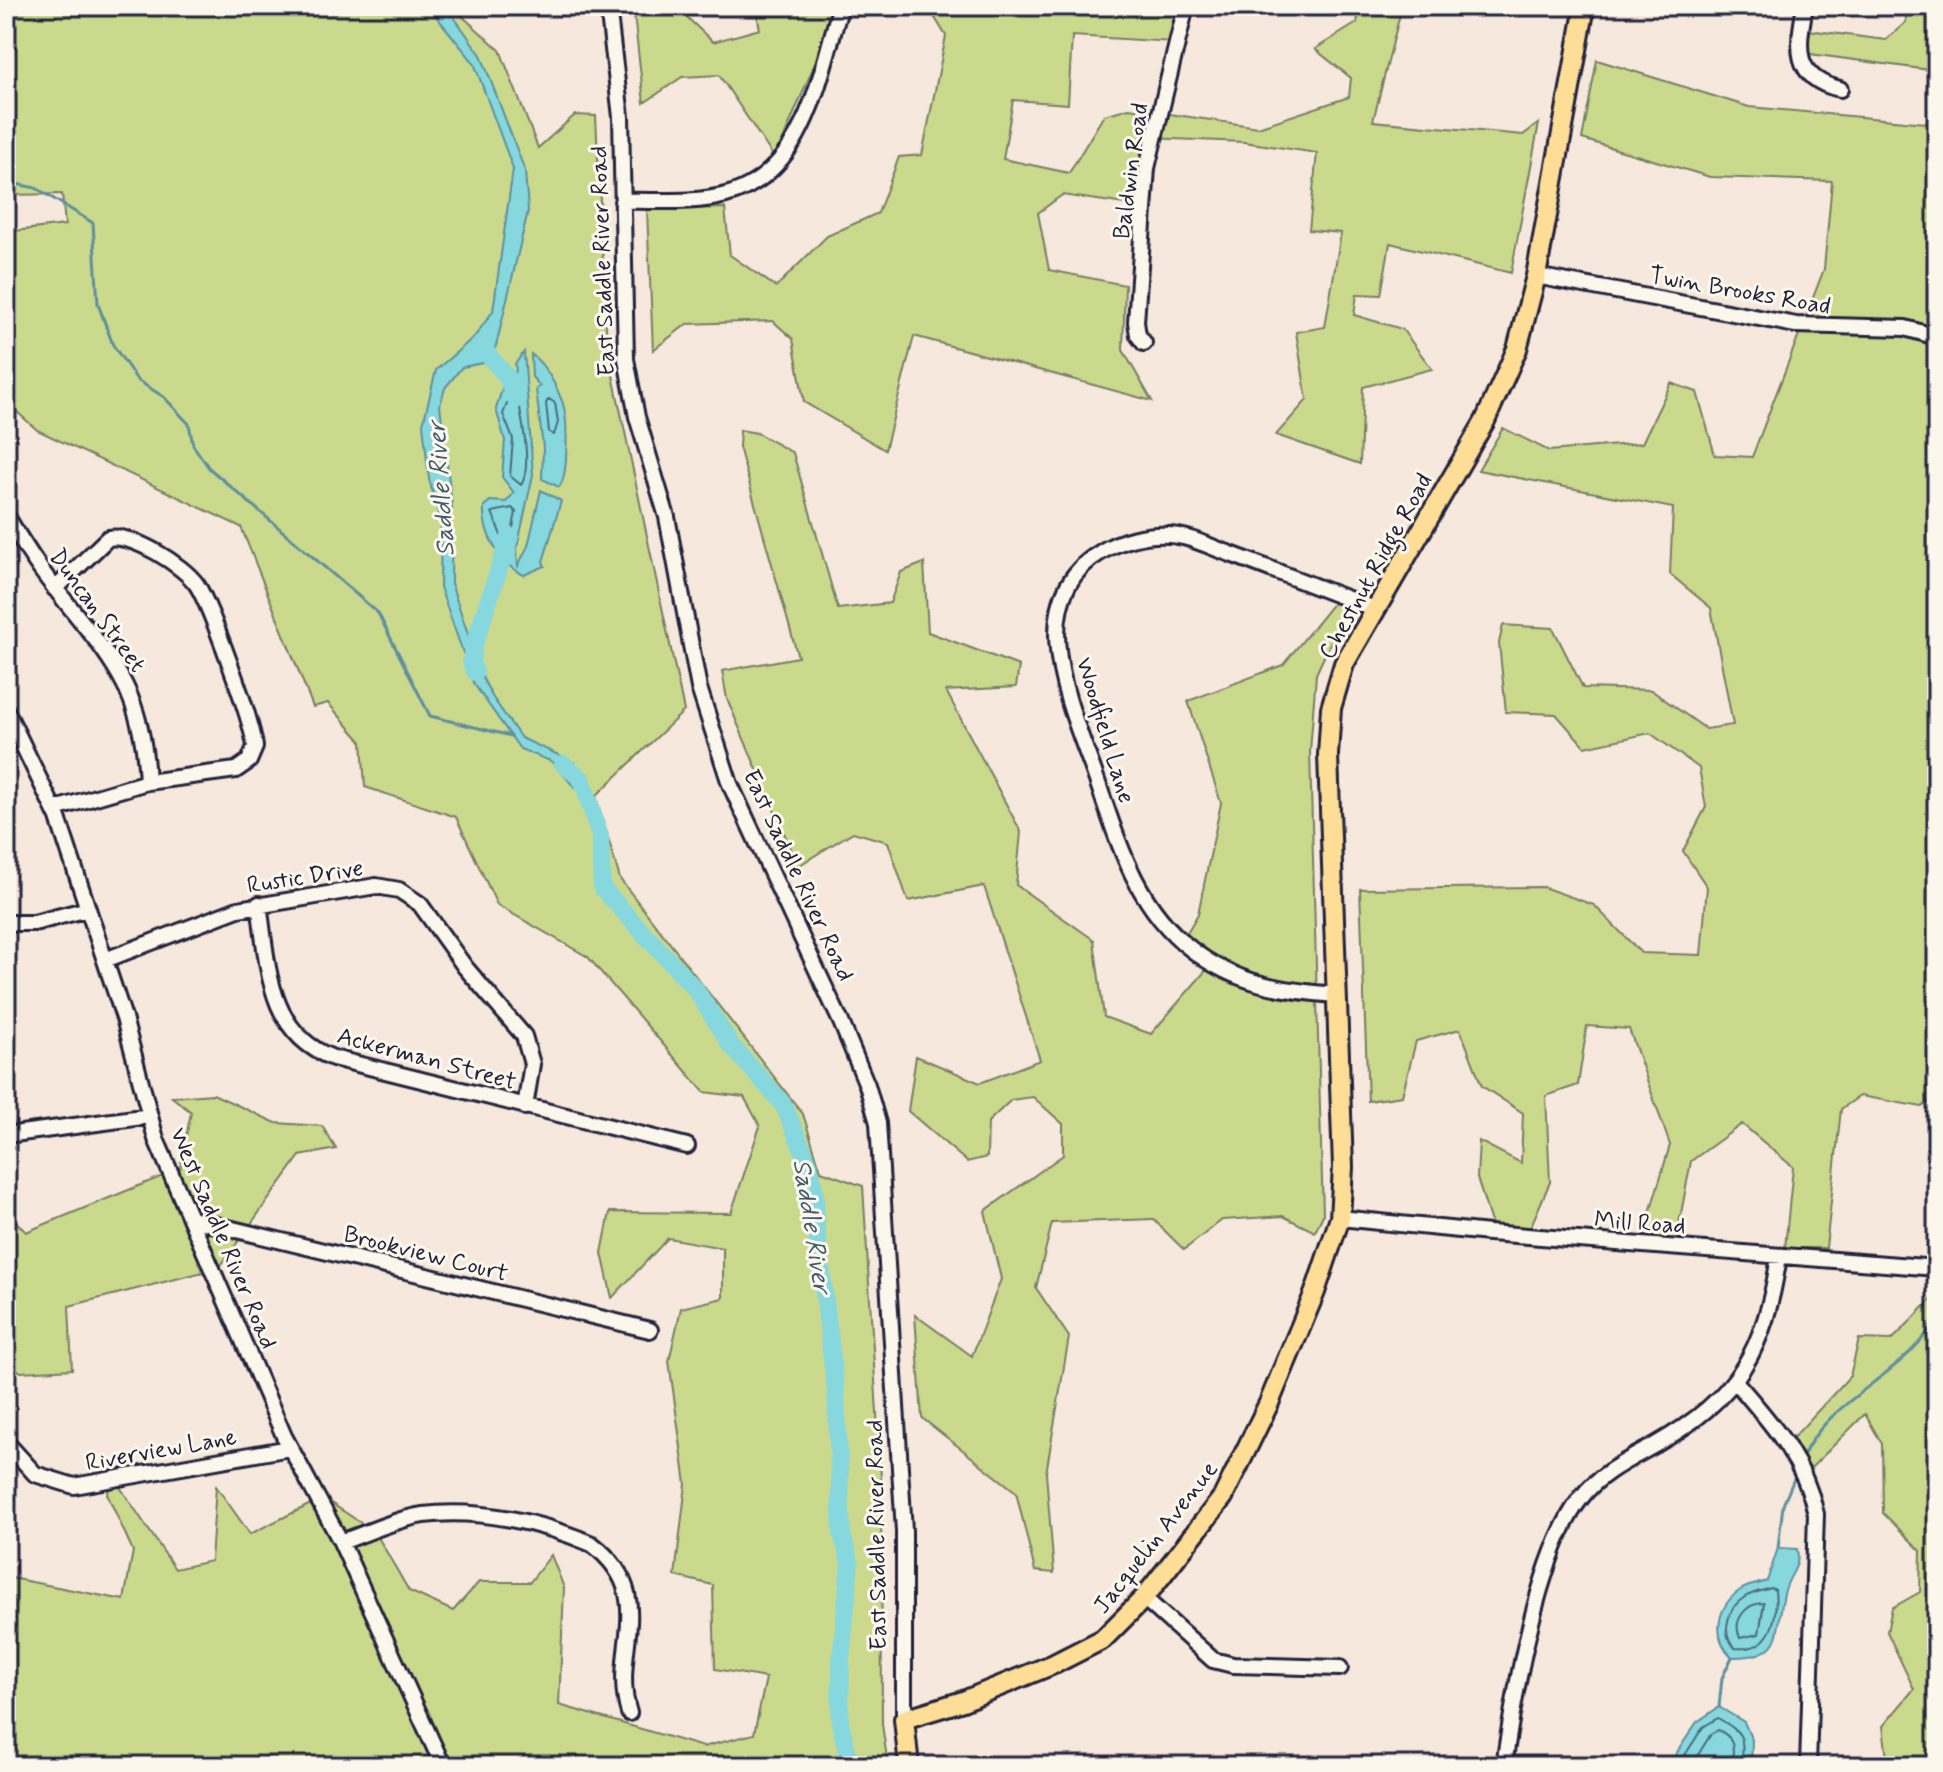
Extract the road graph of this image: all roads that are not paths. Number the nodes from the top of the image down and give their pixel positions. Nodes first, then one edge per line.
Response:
1 (608, 6) edge
2 (841, 6) edge
3 (1186, 6) edge
4 (1585, 6) edge
5 (1805, 6) edge
6 (1840, 89) dead end
7 (622, 201) junction
8 (1536, 276) junction
9 (1937, 337) edge
10 (1144, 343) dead end
11 (6, 515) edge
12 (55, 589) junction
13 (1375, 609) junction
14 (6, 710) edge
15 (147, 782) junction
16 (55, 809) junction
17 (259, 904) junction
18 (88, 909) junction
19 (6, 923) edge
20 (105, 960) junction
21 (1337, 995) junction
22 (525, 1107) junction
23 (150, 1116) junction
24 (6, 1135) edge
25 (687, 1146) dead end
26 (1340, 1218) junction
27 (191, 1219) junction
28 (1779, 1256) junction
29 (1937, 1268) edge
30 (650, 1330) dead end
31 (1735, 1381) junction
32 (6, 1442) edge
33 (290, 1448) junction
34 (341, 1542) junction
35 (1144, 1598) junction
36 (1340, 1668) dead end
37 (629, 1713) dead end
38 (904, 1719) junction
39 (443, 1766) edge
40 (909, 1766) edge
41 (1504, 1766) edge
42 (1808, 1766) edge

1 - 7 street, East Saddle River Road
2 - 7 street
3 - 10 street, Baldwin Road
4 - 8 main road, Chestnut Ridge Road
5 - 6 street
7 - 38 street, East Saddle River Road
8 - 9 street, Twin Brooks Road
8 - 13 main road, Chestnut Ridge Road
11 - 12 street, Duncan Street
12 - 15 street, Duncan Street
12 - 15 street
13 - 21 main road, Chestnut Ridge Road
13 - 21 street, Woodfield Lane
14 - 16 street, West Saddle River Road
15 - 16 street
16 - 18 street, West Saddle River Road
17 - 20 street, Rustic Drive
17 - 22 street, Ackerman Street
17 - 22 street, Rustic Drive
18 - 19 street
18 - 20 street, West Saddle River Road
20 - 23 street, West Saddle River Road
21 - 26 main road, Chestnut Ridge Road
22 - 25 street, Ackerman Street
23 - 24 street
23 - 27 street, West Saddle River Road
26 - 28 street, Mill Road
26 - 35 main road, Jacquelin Avenue
27 - 30 street, Brookview Court
27 - 33 street, West Saddle River Road
28 - 29 street, Mill Road
28 - 31 street
31 - 41 street
31 - 42 street
32 - 33 street, Riverview Lane
33 - 34 street, West Saddle River Road
34 - 37 street
34 - 39 street, West Saddle River Road
35 - 36 street
35 - 38 main road, Jacquelin Avenue
38 - 40 main road, East Saddle River Road

